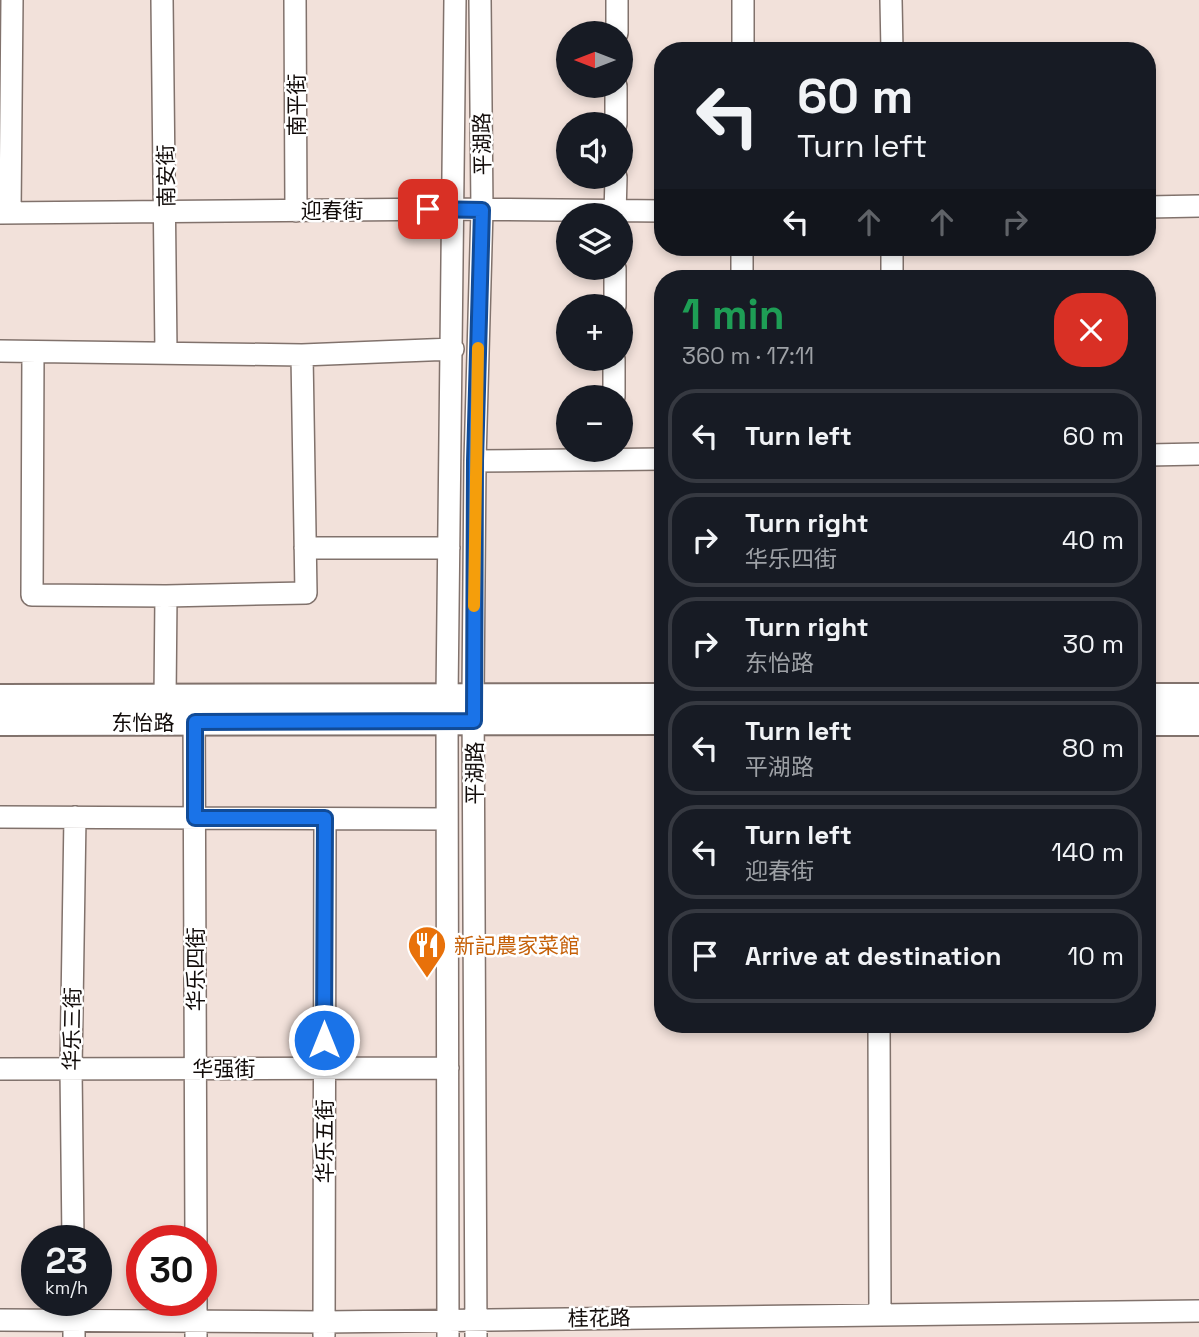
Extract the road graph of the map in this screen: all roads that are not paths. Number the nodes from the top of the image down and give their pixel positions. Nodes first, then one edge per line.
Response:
1 (12, 0) edge
2 (162, 0) edge
3 (295, 0) edge
4 (455, 0) edge
5 (480, 0) edge
6 (617, 0) edge
7 (743, 0) edge
8 (891, 0) edge
9 (617, 21) edge
10 (743, 42) edge
11 (892, 42) edge
12 (1199, 206) edge
13 (1156, 207) edge
14 (455, 209) junction
15 (166, 210) junction
16 (482, 210) junction
17 (296, 211) junction
18 (556, 212) edge
19 (654, 212) edge
20 (5, 213) edge
21 (633, 213) edge
22 (453, 349) junction
23 (0, 351) edge
24 (33, 352) junction
25 (166, 352) junction
26 (302, 355) junction
27 (1199, 454) edge
28 (1156, 455) edge
29 (633, 457) edge
30 (556, 458) edge
31 (654, 458) edge
32 (475, 461) junction
33 (305, 548) junction
34 (449, 548) junction
35 (166, 596) junction
36 (1156, 697) edge
37 (1199, 697) edge
38 (0, 698) edge
39 (165, 698) junction
40 (654, 698) edge
41 (460, 709) junction
42 (195, 710) junction
43 (654, 720) edge
44 (0, 722) edge
45 (1156, 722) edge
46 (1199, 722) edge
47 (0, 817) edge
48 (75, 817) junction
49 (195, 818) junction
50 (325, 818) junction
51 (447, 819) junction
52 (879, 1033) edge
53 (196, 1068) junction
54 (324, 1068) junction
55 (448, 1068) junction
56 (0, 1069) edge
57 (71, 1069) junction
58 (73, 1225) edge
59 (196, 1225) edge
60 (1199, 1311) edge
61 (880, 1315) junction
62 (74, 1319) edge
63 (0, 1320) edge
64 (476, 1328) edge
65 (448, 1329) edge
66 (196, 1330) edge
67 (324, 1330) edge

1 - 20 street
2 - 15 street, 南安街
3 - 17 street, 南平街
4 - 14 street, 平湖路
5 - 16 street, 平湖路
6 - 9 street
7 - 10 street
8 - 11 street
12 - 13 street
14 - 16 street, 迎春街
14 - 17 street, 迎春街
14 - 22 street, 平湖路
15 - 17 street, 迎春街
15 - 20 street, 迎春街
15 - 25 street, 南安街
16 - 18 street, 迎春街
16 - 32 street, 平湖路
19 - 21 street, 迎春街
22 - 26 street
22 - 34 street, 平湖路
23 - 24 street
24 - 25 street
24 - 35 street
25 - 26 street
26 - 33 street
27 - 28 street
29 - 31 street
30 - 32 street
32 - 41 street, 平湖路
33 - 34 street
33 - 35 street
34 - 41 street, 平湖路
35 - 39 street
36 - 37 street
38 - 39 street, 东怡路
39 - 42 street, 东怡路
40 - 41 street, 东怡路
41 - 42 street, 东怡路
41 - 43 street, 东怡路
41 - 51 street, 平湖路
41 - 64 street, 平湖路
42 - 44 street, 东怡路
42 - 49 street, 华乐四街
45 - 46 street
47 - 48 street
48 - 49 street
48 - 57 street, 华乐三街
49 - 50 street
49 - 53 street, 华乐四街
50 - 51 street
50 - 54 street, 华乐五街
51 - 55 street, 平湖路
52 - 61 street
53 - 54 street, 华强街
53 - 57 street, 华强街
53 - 59 street, 华乐四街
54 - 55 street, 华强街
54 - 67 street, 华乐五街
55 - 65 street, 平湖路
56 - 57 street, 华强街
57 - 58 street, 华乐三街
60 - 61 street, 桂花路
61 - 64 street, 桂花路
62 - 63 street, 桂花路
62 - 66 street, 桂花路
64 - 65 street, 桂花路
65 - 67 street, 桂花路
66 - 67 street, 桂花路

